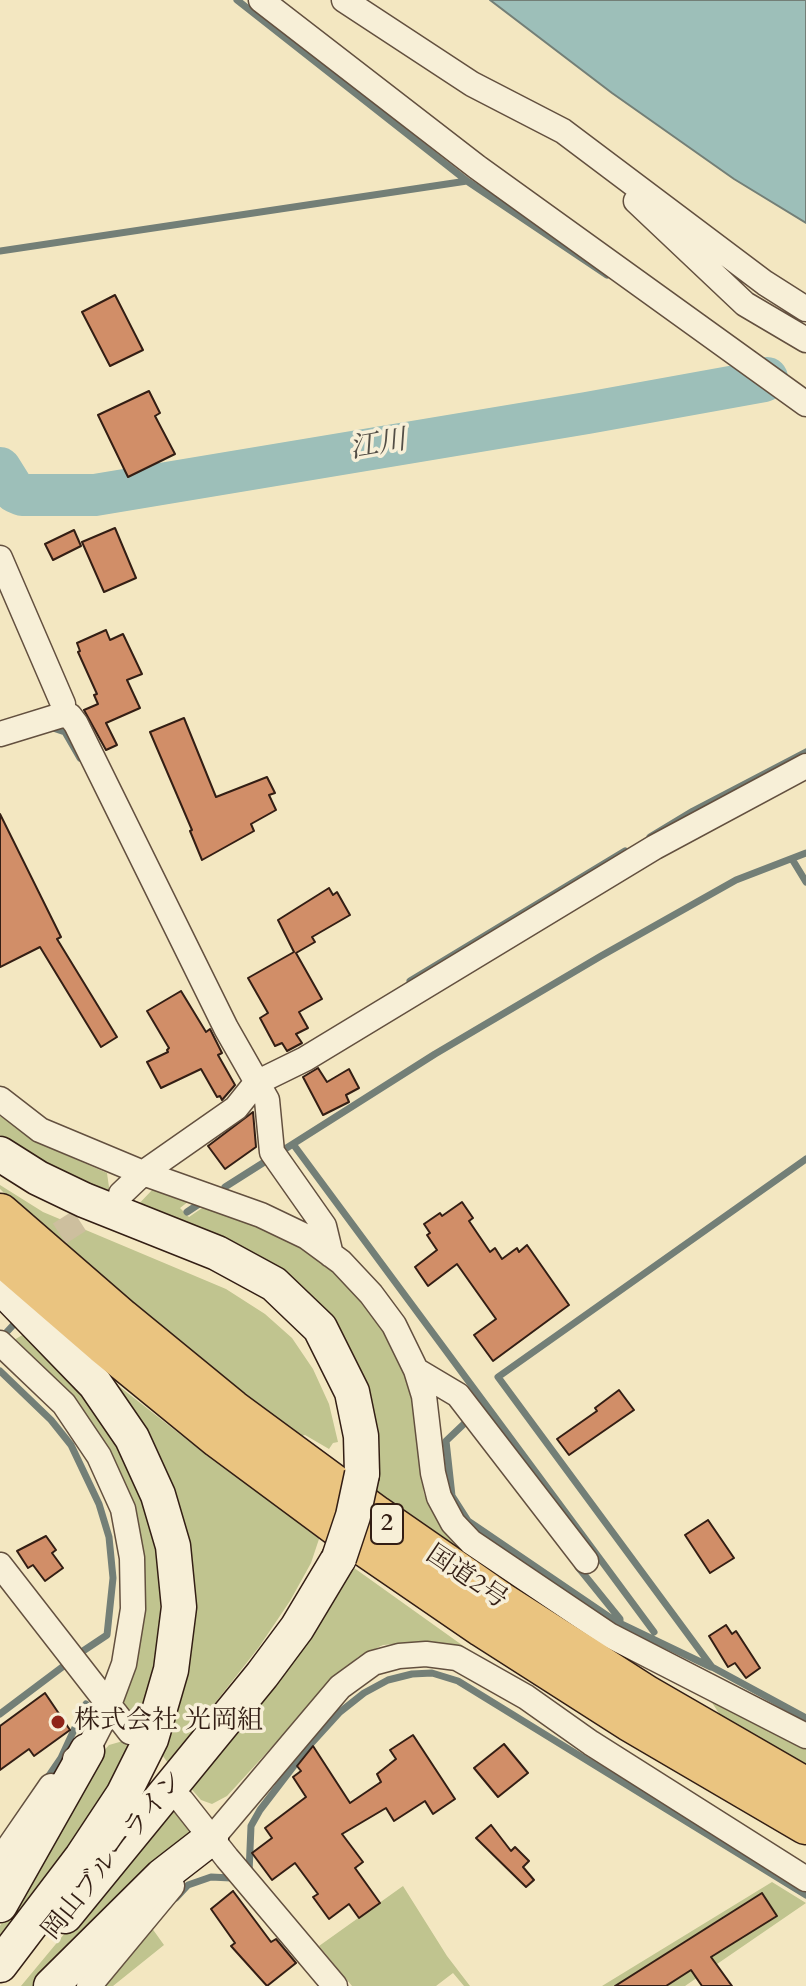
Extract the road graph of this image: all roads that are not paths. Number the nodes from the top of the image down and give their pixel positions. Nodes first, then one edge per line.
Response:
1 (261, 0) edge
2 (344, 0) edge
3 (633, 183) junction
4 (806, 309) edge
5 (806, 340) edge
6 (806, 404) edge
7 (0, 558) edge
8 (62, 715) junction
9 (0, 734) edge
10 (806, 766) edge
11 (256, 1083) junction
12 (0, 1099) edge
13 (0, 1154) edge
14 (143, 1173) junction
15 (121, 1194) tunnel mouth
16 (0, 1214) edge
17 (0, 1254) edge
18 (331, 1255) junction
19 (0, 1286) edge
20 (0, 1343) edge
21 (416, 1370) junction
22 (586, 1561) dead end
23 (0, 1565) edge
24 (110, 1707) junction
25 (130, 1732) dead end
26 (806, 1736) edge
27 (87, 1751) junction
28 (806, 1788) edge
29 (182, 1801) dead end
30 (806, 1824) edge
31 (211, 1838) junction
32 (0, 1860) edge
33 (806, 1879) edge
34 (0, 1905) edge
35 (0, 1965) edge
36 (9, 1986) edge
37 (51, 1986) edge
38 (89, 1986) edge
39 (335, 1986) edge

1 - 6 street
2 - 3 street
3 - 4 street
3 - 5 street
7 - 8 street
8 - 9 street
8 - 11 street
10 - 11 street
11 - 14 street
11 - 18 street
12 - 14 street
13 - 36 main road, 岡山ブルーライン, bridge
14 - 15 street
14 - 18 street
16 - 28 highway, 国道2号 / 2
17 - 30 highway, 国道2号 / 2
18 - 21 street
19 - 35 main road, 岡山ブルーライン
20 - 24 street
21 - 22 street
21 - 26 street
23 - 24 street
24 - 25 street
24 - 27 street
27 - 32 street
27 - 34 main road
29 - 31 street
31 - 33 street
31 - 37 main road
31 - 38 street
31 - 39 street

